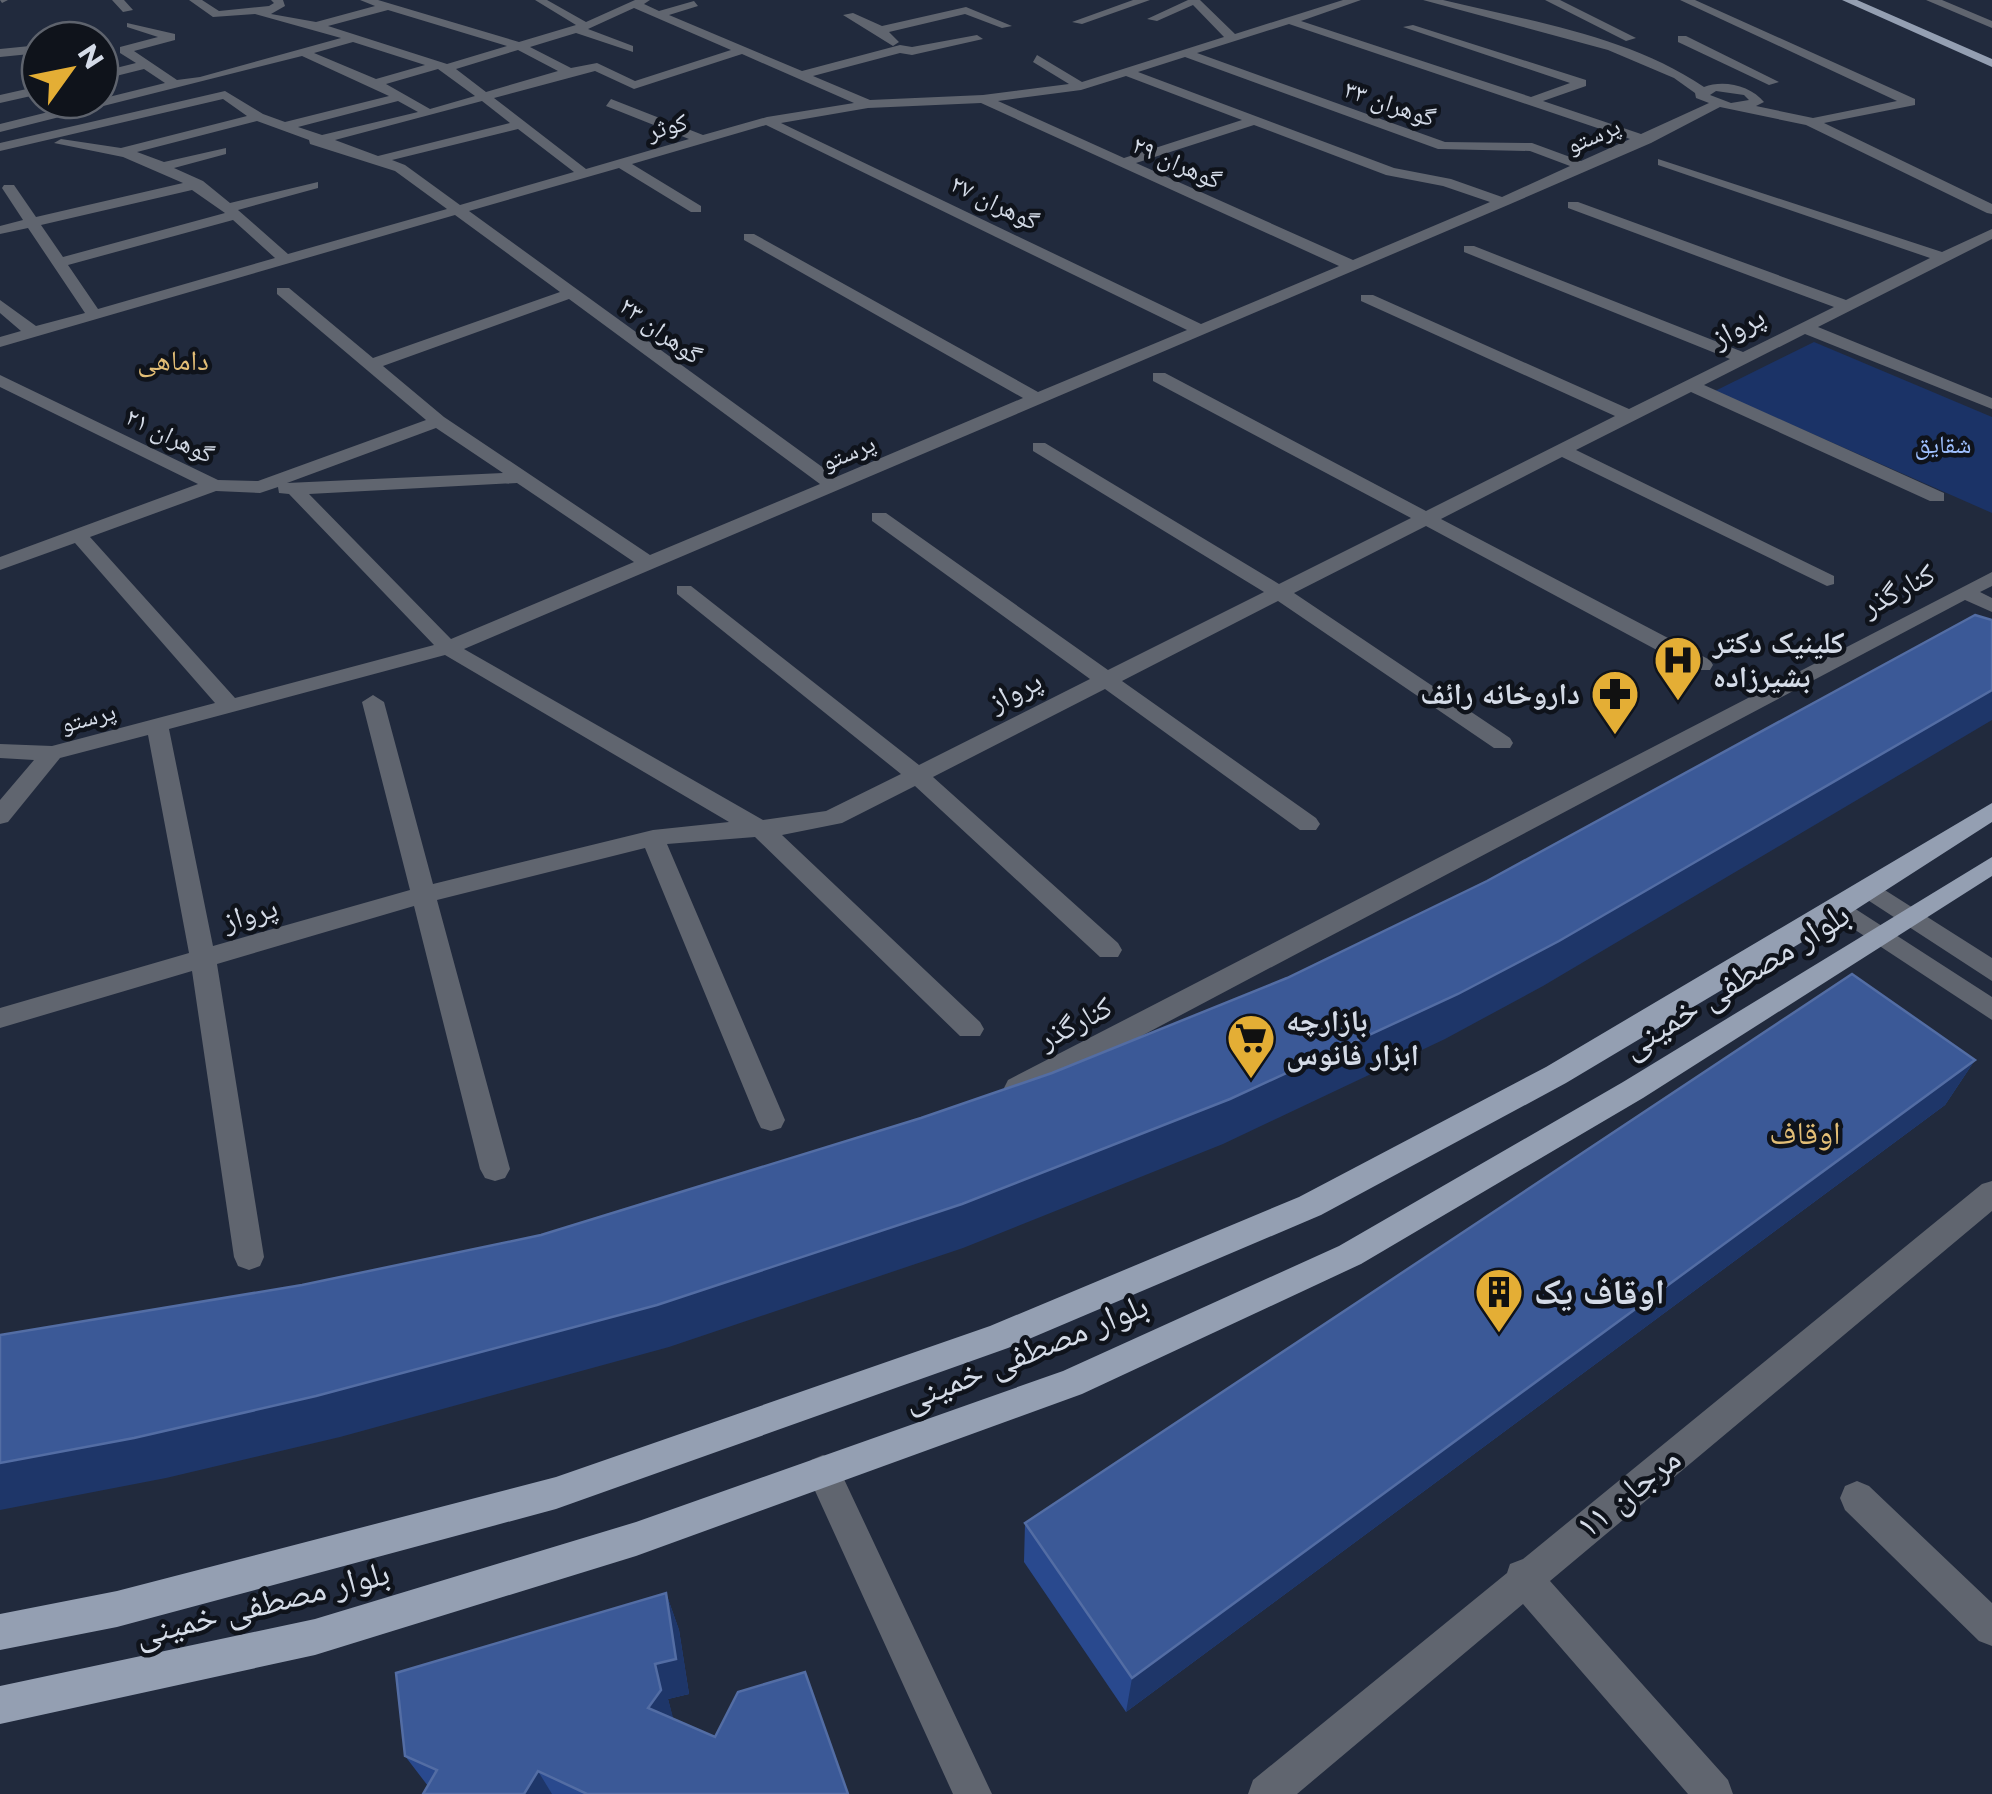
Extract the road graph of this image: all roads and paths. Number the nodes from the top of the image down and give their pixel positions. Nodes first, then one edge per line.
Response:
1 (195, 0) edge
2 (366, 0) edge
3 (414, 0) edge
4 (1144, 0) edge
5 (1173, 0) edge
6 (1355, 0) edge
7 (1429, 0) edge
8 (1575, 0) edge
9 (1686, 0) edge
10 (1848, 0) edge
11 (1932, 0) edge
12 (540, 1) edge
13 (1553, 1) edge
14 (640, 2) edge
15 (272, 4) edge
16 (694, 4) dead end
17 (1193, 4) edge
18 (385, 8) junction
19 (659, 14) junction
20 (849, 15) dead end
21 (1153, 19) dead end
22 (1290, 21) junction
23 (1078, 22) dead end
24 (1992, 24) edge
25 (131, 25) dead end
26 (316, 26) junction
27 (1006, 26) dead end
28 (581, 27) junction
29 (1409, 27) dead end
30 (881, 30) junction
31 (977, 38) dead end
32 (1232, 38) junction
33 (1630, 38) dead end
34 (350, 39) junction
35 (1682, 39) dead end
36 (518, 46) junction
37 (629, 49) dead end
38 (900, 49) junction
39 (743, 50) junction
40 (304, 53) junction
41 (1185, 53) junction
42 (1037, 59) dead end
43 (1650, 62) junction
44 (1732, 63) junction
45 (1992, 63) edge
46 (144, 65) junction
47 (442, 66) junction
48 (1716, 69) dead end
49 (120, 71) edge
50 (569, 72) junction
51 (1130, 74) junction
52 (799, 76) junction
53 (996, 76) dead end
54 (374, 82) junction
55 (1772, 82) dead end
56 (175, 84) junction
57 (1081, 86) junction
58 (1734, 88) junction
59 (1701, 90) junction
60 (486, 94) junction
61 (1018, 94) junction
62 (400, 96) junction
63 (1757, 97) junction
64 (983, 98) junction
65 (1, 99) edge
66 (1532, 101) junction
67 (611, 103) dead end
68 (868, 104) junction
69 (1717, 104) junction
70 (1742, 107) junction
71 (429, 114) junction
72 (258, 117) junction
73 (767, 120) junction
74 (28, 121) junction
75 (1253, 121) junction
76 (1812, 122) junction
77 (523, 124) junction
78 (0, 128) edge
79 (283, 128) junction
80 (41, 138) junction
81 (315, 140) junction
82 (703, 140) junction
83 (1646, 140) junction
84 (0, 146) edge
85 (125, 151) junction
86 (220, 151) dead end
87 (372, 162) junction
88 (1124, 162) junction
89 (1662, 162) dead end
90 (621, 163) junction
91 (166, 166) junction
92 (1584, 167) junction
93 (583, 174) junction
94 (198, 184) junction
95 (312, 184) dead end
96 (9, 188) dead end
97 (1503, 202) junction
98 (1574, 205) dead end
99 (696, 209) dead end
100 (1992, 210) edge
101 (235, 211) junction
102 (463, 212) junction
103 (33, 222) junction
104 (0, 230) edge
105 (1992, 233) edge
106 (749, 237) dead end
107 (1469, 249) dead end
108 (1944, 258) junction
109 (62, 262) junction
110 (288, 262) junction
111 (1353, 266) junction
112 (282, 292) dead end
113 (569, 294) junction
114 (1367, 298) dead end
115 (0, 304) edge
116 (1847, 306) junction
117 (95, 316) junction
118 (1805, 328) junction
119 (1202, 330) junction
120 (34, 332) junction
121 (0, 342) edge
122 (1743, 358) junction
123 (368, 365) junction
124 (1159, 378) dead end
125 (0, 380) edge
126 (1690, 385) junction
127 (1037, 399) junction
128 (1992, 404) edge
129 (1629, 416) junction
130 (438, 421) junction
131 (1038, 447) dead end
132 (1560, 450) junction
133 (515, 478) junction
134 (214, 485) junction
135 (834, 485) junction
136 (260, 488) junction
137 (295, 490) junction
138 (1937, 497) dead end
139 (879, 516) dead end
140 (1428, 517) junction
141 (76, 534) junction
142 (648, 563) junction
143 (0, 564) edge
144 (1992, 578) edge
145 (1827, 580) dead end
146 (684, 590) dead end
147 (1278, 592) junction
148 (1964, 592) junction
149 (1992, 606) edge
150 (448, 648) junction
151 (1702, 664) dead end
152 (1102, 681) junction
153 (373, 702) dead end
154 (231, 706) junction
155 (157, 725) junction
156 (1502, 744) dead end
157 (0, 751) edge
158 (52, 753) junction
159 (916, 774) junction
160 (1992, 811) edge
161 (0, 816) edge
162 (1308, 824) dead end
163 (762, 831) junction
164 (653, 838) junction
165 (1992, 865) edge
166 (1869, 889) junction
167 (425, 895) junction
168 (1840, 908) junction
169 (1912, 918) junction
170 (1881, 936) junction
171 (1109, 950) dead end
172 (203, 959) junction
173 (1992, 972) edge
174 (1992, 1010) edge
175 (0, 1018) edge
176 (970, 1028) dead end
177 (990, 1100) edge
178 (771, 1120) dead end
179 (495, 1169) dead end
180 (1992, 1193) edge
181 (249, 1257) dead end
182 (824, 1472) junction
183 (1857, 1498) dead end
184 (1523, 1577) junction
185 (1992, 1628) edge
186 (0, 1632) edge
187 (0, 1705) edge
188 (972, 1794) edge
189 (1267, 1794) edge
190 (1714, 1794) edge

1 - 15 street
2 - 18 street
3 - 18 street
4 - 23 street
5 - 17 street
6 - 22 street, کوثر
7 - 43 street
8 - 13 street
9 - 76 street
10 - 45 main road
11 - 24 street
12 - 28 street
13 - 33 street
14 - 19 street
14 - 28 street
15 - 26 street
16 - 19 street
17 - 21 street
17 - 32 street
18 - 26 street
18 - 36 street
19 - 39 street
20 - 30 street
22 - 32 street, کوثر
22 - 66 street
25 - 46 street
26 - 34 street
27 - 30 street
28 - 36 street
28 - 37 street
29 - 66 street
30 - 38 street
31 - 38 street
32 - 41 street, کوثر
34 - 40 street
34 - 47 street
35 - 44 street
36 - 47 street
36 - 50 street
38 - 52 street
39 - 50 street
39 - 52 street
40 - 54 street
40 - 56 street
41 - 51 street, کوثر
41 - 92 street, گوهران ۳۳
42 - 57 street
43 - 58 street
43 - 59 street
44 - 48 street
44 - 55 street
46 - 49 street
46 - 56 street
47 - 54 street
47 - 60 street
50 - 60 street
51 - 57 street, کوثر
51 - 75 street
52 - 68 street
53 - 61 street
54 - 62 street
56 - 74 street
57 - 61 street, کوثر
58 - 59 street
58 - 63 street
59 - 69 street
60 - 71 street
60 - 77 street
61 - 64 street, کوثر
62 - 71 street
62 - 79 street
63 - 70 street
63 - 76 street
64 - 68 street, کوثر
64 - 88 street, گوهران ۲۹
65 - 74 street
66 - 83 street
67 - 82 street
68 - 73 street, کوثر
69 - 70 street
69 - 83 street, پرستو
70 - 76 street
71 - 81 street
72 - 79 street, گوهران ۲۳
72 - 80 street, گوهران ۲۳
72 - 85 street
73 - 82 street, کوثر
73 - 119 street, گوهران ۲۷
74 - 78 street
75 - 88 street
75 - 97 street
76 - 100 street
77 - 87 street
77 - 93 street
79 - 81 street, گوهران ۲۳
80 - 84 street
80 - 85 street
81 - 87 street, گوهران ۲۳
82 - 90 street, کوثر
83 - 92 street, پرستو
85 - 91 street
86 - 91 street
87 - 102 street, گوهران ۲۳
88 - 111 street, گوهران ۲۹
89 - 108 street
90 - 93 street, کوثر
90 - 99 street
91 - 94 street
92 - 97 street, پرستو
93 - 102 street, کوثر
94 - 101 street
94 - 103 street
95 - 101 street
96 - 103 street
97 - 111 street, پرستو
98 - 116 street
101 - 109 street
101 - 110 street
102 - 110 street, کوثر
102 - 113 street, گوهران ۲۳
103 - 104 street
103 - 109 street
105 - 108 street, پرواز
106 - 127 street
107 - 122 street
108 - 116 street, پرواز
109 - 117 street
110 - 117 street, کوثر
111 - 119 street, پرستو
112 - 123 street
113 - 123 street
113 - 135 street, گوهران ۲۳
114 - 129 street
115 - 120 street
116 - 118 street, پرواز
117 - 120 street, کوثر
118 - 122 street, پرواز
118 - 128 street
119 - 127 street, پرستو
120 - 121 street, کوثر
122 - 126 street, پرواز
123 - 130 street
124 - 140 street
125 - 134 street, گوهران ۲۱
126 - 129 street, پرواز
126 - 138 street
127 - 135 street, پرستو
129 - 132 street, پرواز
130 - 133 street
130 - 136 street, گوهران ۲۱
131 - 147 street
132 - 140 street, پرواز
132 - 145 street
133 - 137 street
133 - 142 street
134 - 136 street, گوهران ۲۱
134 - 141 street
135 - 142 street, پرستو
136 - 137 street
137 - 150 street
139 - 152 street
140 - 147 street, پرواز
140 - 151 street
141 - 143 street
141 - 154 street
142 - 150 street, پرستو
144 - 148 street, کنارگذر
146 - 159 street
147 - 152 street, پرواز
147 - 156 street
148 - 149 street
148 - 177 street, کنارگذر
150 - 154 street, پرستو
150 - 163 street
152 - 159 street, پرواز
152 - 162 street
153 - 167 street
154 - 155 street, پرستو
155 - 158 street, پرستو
155 - 172 street
157 - 158 street
158 - 161 street, پرستو
159 - 163 street, پرواز
159 - 171 street
160 - 166 main road, بلوار مصطفی خمینی
163 - 164 street, پرواز
163 - 176 street
164 - 167 street, پرواز
164 - 178 street
165 - 169 main road, بلوار مصطفی خمینی
166 - 168 main road, بلوار مصطفی خمینی
166 - 169 street
167 - 172 street, پرواز
167 - 179 street
168 - 170 street
168 - 186 main road, بلوار مصطفی خمینی
169 - 170 main road, بلوار مصطفی خمینی
169 - 173 street
170 - 174 street
170 - 182 main road, بلوار مصطفی خمینی
172 - 175 street, پرواز
172 - 181 street
180 - 184 street, مرجان ۱۱
182 - 187 main road, بلوار مصطفی خمینی
182 - 188 street
183 - 185 street
184 - 189 street, مرجان ۱۱
184 - 190 street

